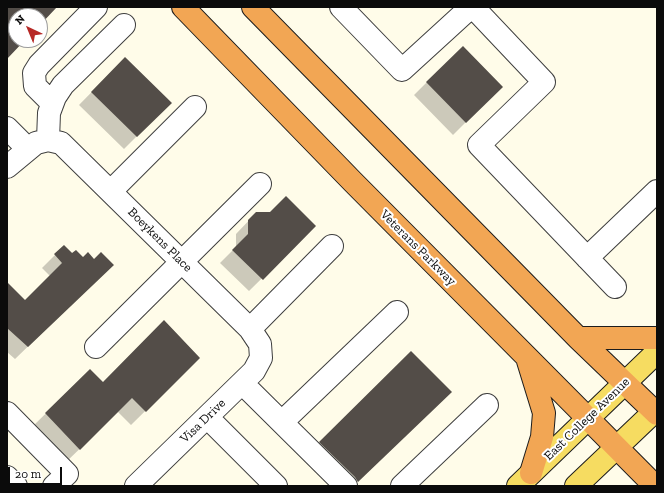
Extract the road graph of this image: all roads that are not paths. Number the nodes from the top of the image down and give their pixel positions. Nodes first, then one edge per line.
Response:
1 (96, 7) edge
2 (183, 7) edge
3 (253, 7) edge
4 (341, 7) edge
5 (472, 7) edge
6 (124, 25) dead end
7 (52, 103) junction
8 (195, 107) dead end
9 (7, 128) edge
10 (48, 140) junction
11 (27, 148) junction
12 (7, 167) edge
13 (260, 184) dead end
14 (111, 191) junction
15 (657, 191) edge
16 (332, 246) dead end
17 (587, 258) junction
18 (182, 262) junction
19 (615, 287) dead end
20 (397, 312) dead end
21 (250, 329) junction
22 (578, 338) junction
23 (657, 338) edge
24 (96, 347) dead end
25 (261, 351) joint
26 (657, 352) edge
27 (527, 358) junction
28 (242, 383) junction
29 (625, 383) junction
30 (487, 405) dead end
31 (656, 412) edge
32 (7, 413) edge
33 (206, 417) junction
34 (587, 418) junction
35 (282, 422) junction
36 (617, 448) junction
37 (7, 477) edge
38 (524, 480) edge
39 (16, 486) edge
40 (54, 486) edge
41 (136, 486) edge
42 (276, 486) edge
43 (346, 486) edge
44 (402, 486) edge
45 (576, 486) edge
46 (655, 486) edge

1 - 7 street
2 - 27 highway, Veterans Parkway
3 - 22 highway
4 - 5 street
5 - 17 street
6 - 7 street
7 - 10 street
8 - 14 street
9 - 11 street
10 - 11 street
10 - 14 street, Boeykens Place
11 - 12 street
13 - 18 street
14 - 18 street, Boeykens Place
15 - 17 street
16 - 21 street
17 - 19 street
18 - 21 street, Boeykens Place
18 - 24 street
20 - 35 street
21 - 25 street, Boeykens Place
22 - 23 highway
22 - 29 highway
25 - 28 street, Visa Drive
26 - 29 main road, East College Avenue
27 - 34 highway, Veterans Parkway
27 - 38 highway
28 - 33 street, Visa Drive
28 - 35 street
29 - 31 highway
29 - 34 main road, East College Avenue
30 - 44 street
31 - 36 main road
32 - 40 street
33 - 41 street, Visa Drive
33 - 42 street
34 - 36 highway, Veterans Parkway
34 - 38 main road, East College Avenue
35 - 43 street
36 - 45 main road
36 - 46 highway, Veterans Parkway
37 - 39 street

